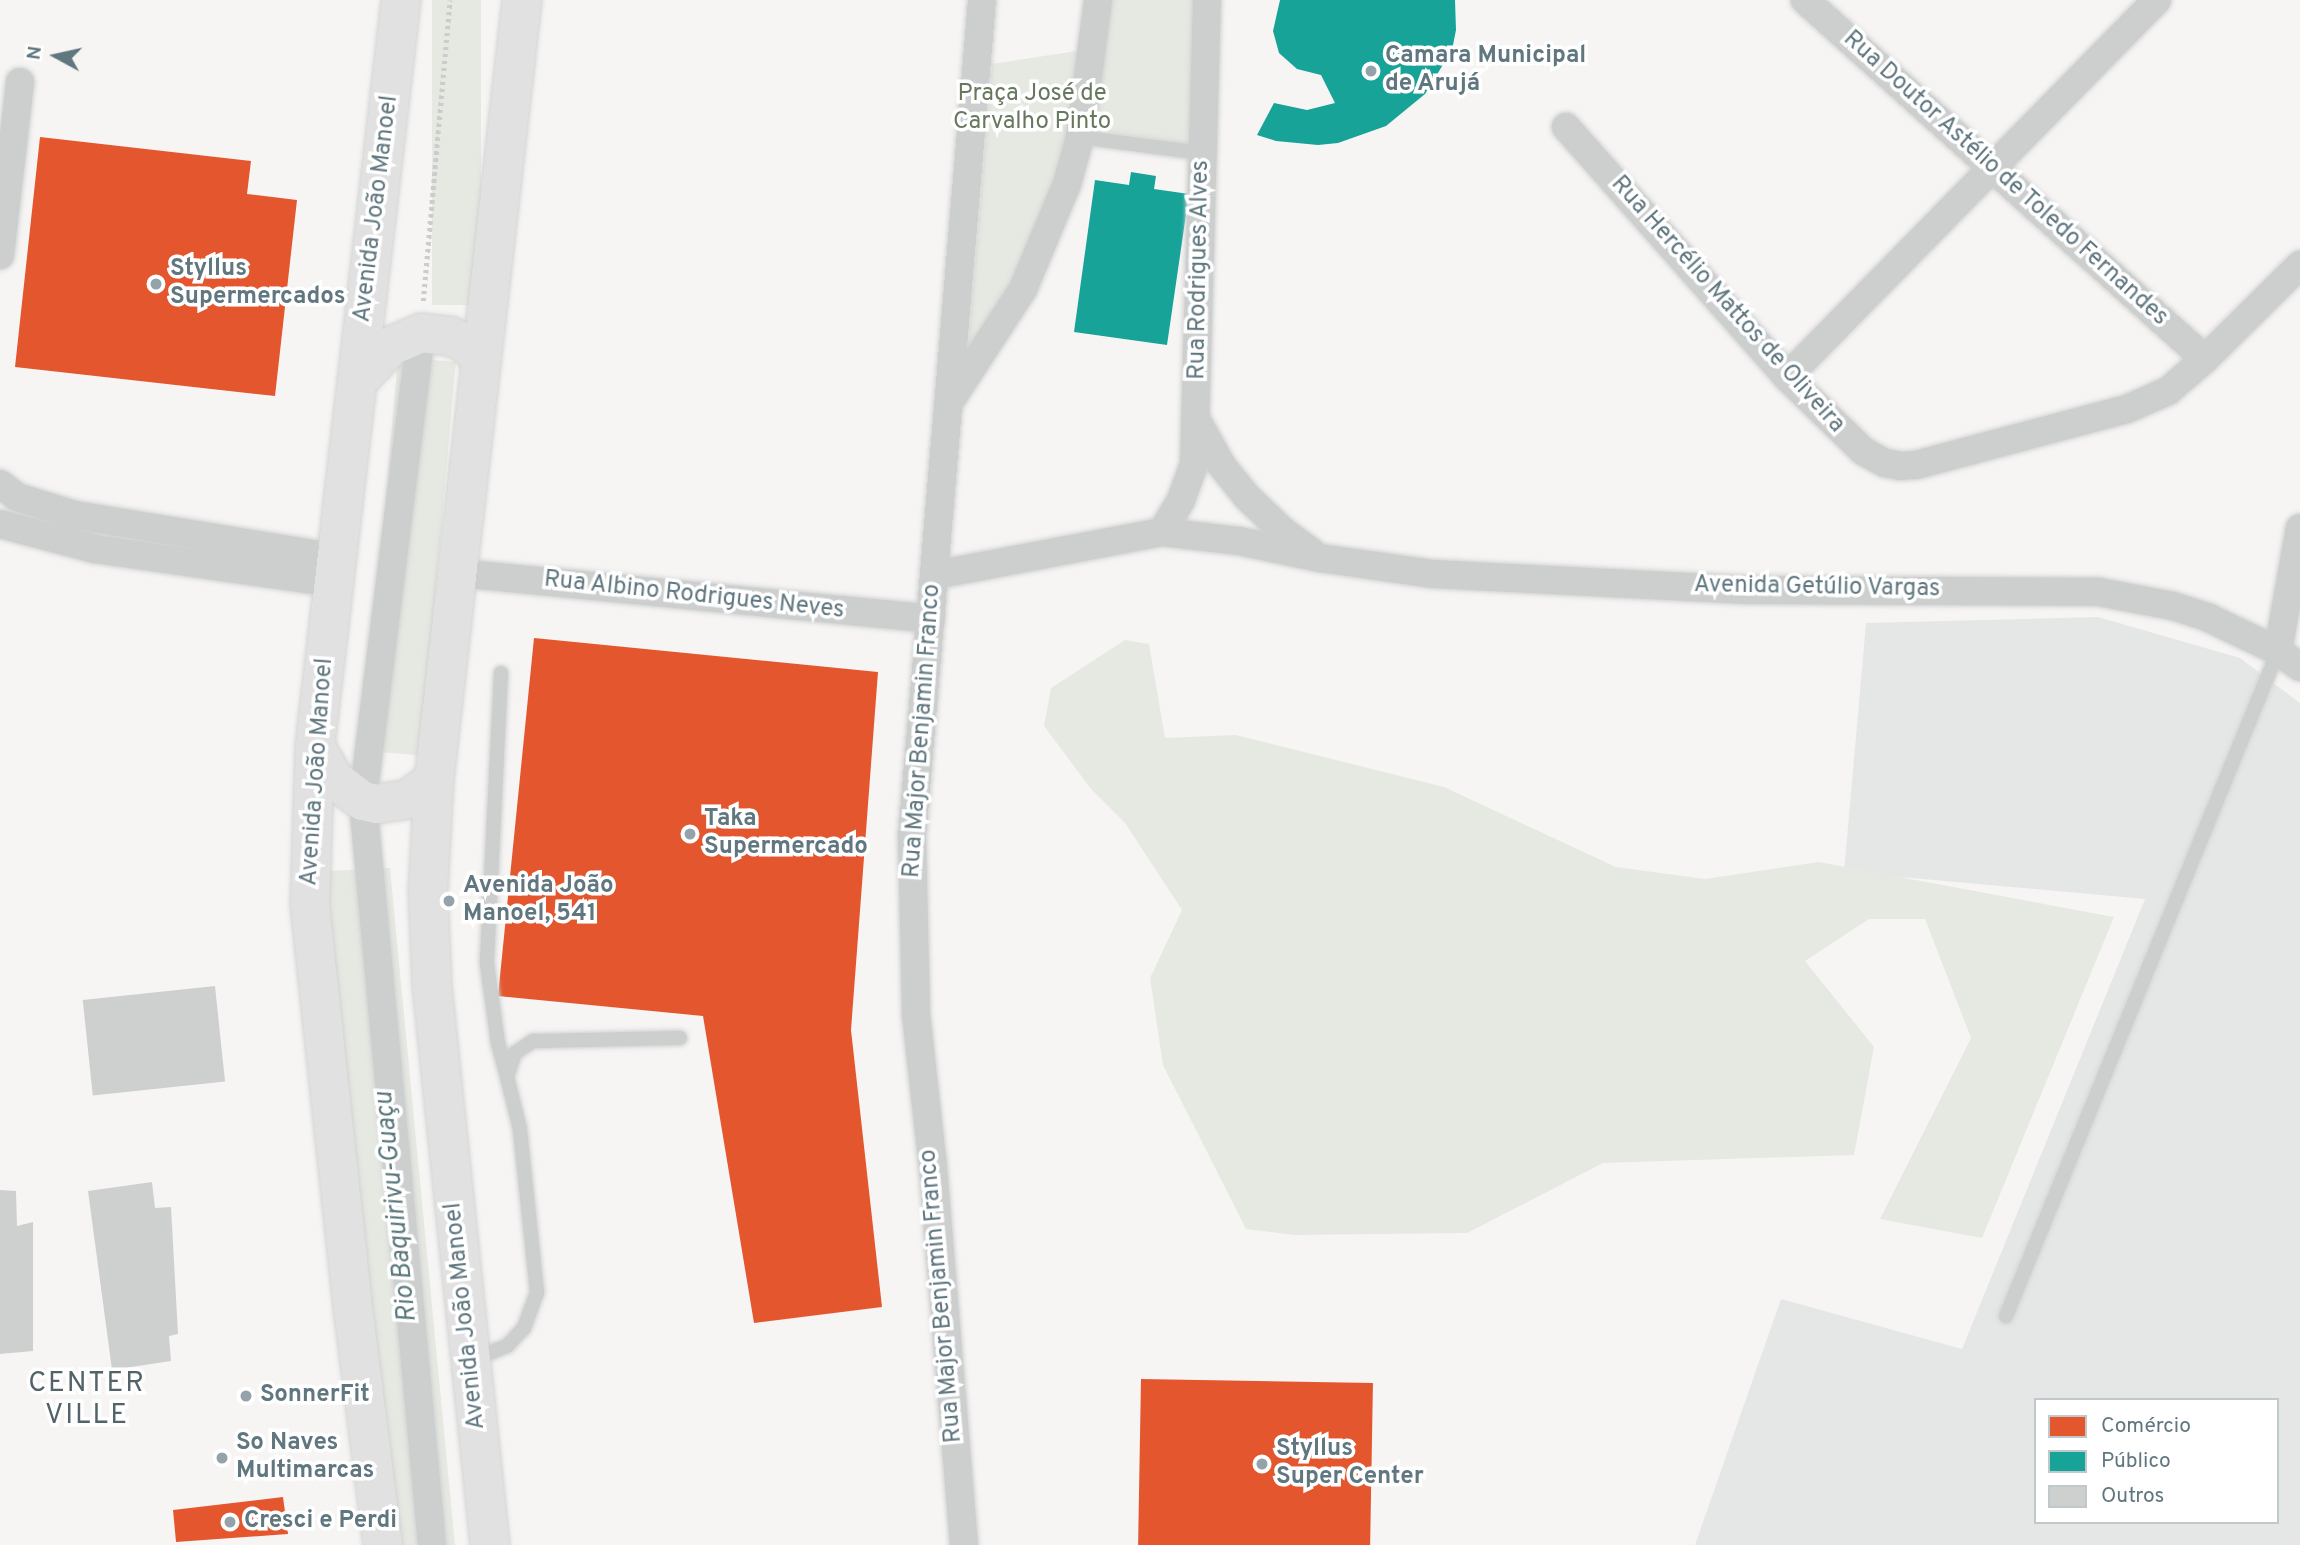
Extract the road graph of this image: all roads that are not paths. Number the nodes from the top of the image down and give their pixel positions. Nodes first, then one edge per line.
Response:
1 (401, 0) edge
2 (522, 0) edge
3 (982, 0) edge
4 (1098, 0) edge
5 (1207, 0) edge
6 (1805, 0) edge
7 (2157, 0) edge
8 (20, 82) dead end
9 (1566, 127) dead end
10 (1080, 137) junction
11 (1202, 153) junction
12 (1992, 165) junction
13 (0, 255) edge
14 (2300, 265) edge
15 (421, 333) junction
16 (2205, 359) junction
17 (481, 364) junction
18 (1787, 377) junction
19 (357, 382) junction
20 (951, 400) junction
21 (1196, 419) junction
22 (0, 484) edge
23 (0, 524) edge
24 (2300, 528) edge
25 (1162, 532) junction
26 (1320, 558) junction
27 (335, 571) junction
28 (457, 573) junction
29 (934, 575) junction
30 (931, 619) junction
31 (2289, 659) edge
32 (501, 673) dead end
33 (315, 746) junction
34 (434, 780) junction
35 (363, 801) junction
36 (680, 1038) dead end
37 (507, 1077) junction
38 (2006, 1316) dead end
39 (471, 1360) junction
40 (383, 1545) edge
41 (432, 1545) edge
42 (490, 1545) edge
43 (964, 1545) edge

1 - 19 main road, Avenida João Manoel
2 - 17 main road, Avenida João Manoel
3 - 20 street, Rua Major Benjamin Franco
4 - 10 street
5 - 11 street, Rua Rodrigues Alves
6 - 12 street, Rua Doutor Astélio de Toledo Fernandes
7 - 12 street
8 - 13 street
9 - 18 street, Rua Hercélio Mattos de Oliveira
10 - 11 lane
10 - 20 street
11 - 21 street, Rua Rodrigues Alves
12 - 16 street, Rua Doutor Astélio de Toledo Fernandes
12 - 18 street
14 - 16 street, Rua Hercélio Mattos de Oliveira
15 - 17 main road
15 - 19 main road
15 - 35 street
16 - 18 street, Rua Hercélio Mattos de Oliveira
17 - 28 main road, Avenida João Manoel
19 - 27 main road, Avenida João Manoel
20 - 29 street, Rua Major Benjamin Franco
21 - 25 street, Rua Rodrigues Alves
21 - 26 street, Avenida Getúlio Vargas
22 - 27 street
23 - 27 street
24 - 31 street
25 - 26 street, Avenida Getúlio Vargas
25 - 29 street, Avenida Getúlio Vargas
26 - 31 street, Avenida Getúlio Vargas
27 - 33 main road, Avenida João Manoel
28 - 30 street, Rua Albino Rodrigues Neves
28 - 34 main road, Avenida João Manoel
29 - 30 street, Rua Major Benjamin Franco
30 - 43 street, Rua Major Benjamin Franco
31 - 38 lane
32 - 37 lane
33 - 35 main road
33 - 40 main road, Avenida João Manoel
34 - 35 main road
34 - 39 main road, Avenida João Manoel
35 - 41 street
36 - 37 lane
37 - 39 lane
39 - 42 main road, Avenida João Manoel

